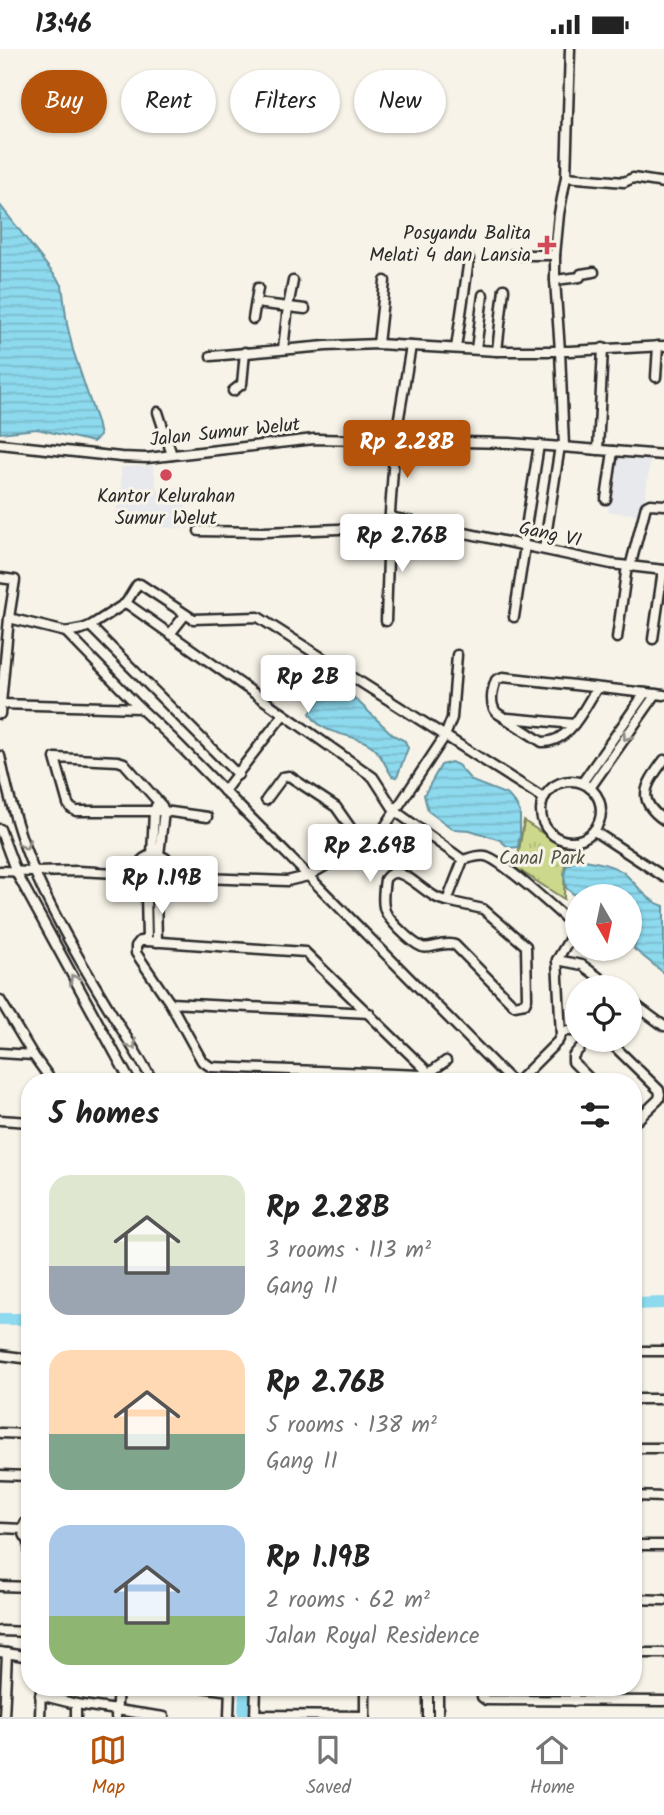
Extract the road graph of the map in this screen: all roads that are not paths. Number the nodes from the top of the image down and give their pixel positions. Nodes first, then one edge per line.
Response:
1 (570, 49) edge
2 (566, 177) junction
3 (664, 183) edge
4 (511, 255) dead end
5 (555, 255) junction
6 (469, 259) dead end
7 (594, 272) dead end
8 (555, 280) junction
9 (293, 281) dead end
10 (386, 281) dead end
11 (258, 288) dead end
12 (504, 289) dead end
13 (483, 295) dead end
14 (256, 303) junction
15 (288, 307) junction
16 (305, 309) dead end
17 (253, 319) dead end
18 (377, 344) junction
19 (411, 346) junction
20 (661, 346) edge
21 (456, 348) junction
22 (603, 348) junction
23 (283, 349) junction
24 (476, 349) junction
25 (497, 351) junction
26 (560, 351) junction
27 (245, 352) junction
28 (211, 356) dead end
29 (656, 377) dead end
30 (233, 391) dead end
31 (158, 412) dead end
32 (395, 441) junction
33 (0, 445) edge
34 (538, 445) junction
35 (562, 446) junction
36 (598, 450) junction
37 (613, 451) junction
38 (172, 455) junction
39 (664, 456) edge
40 (606, 499) dead end
41 (664, 505) edge
42 (389, 522) junction
43 (199, 531) dead end
44 (524, 546) junction
45 (544, 549) junction
46 (629, 567) junction
47 (663, 570) edge
48 (0, 578) edge
49 (126, 603) junction
50 (184, 615) junction
51 (514, 617) dead end
52 (9, 618) junction
53 (386, 621) dead end
54 (90, 626) junction
55 (66, 632) junction
56 (170, 634) junction
57 (617, 638) dead end
58 (653, 639) dead end
59 (457, 655) dead end
60 (597, 688) junction
61 (645, 693) junction
62 (660, 695) edge
63 (1, 704) edge
64 (140, 708) junction
65 (0, 714) edge
66 (283, 715) junction
67 (505, 718) junction
68 (574, 724) junction
69 (445, 736) junction
70 (0, 756) edge
71 (664, 760) edge
72 (661, 772) edge
73 (238, 775) junction
74 (586, 786) junction
75 (224, 790) junction
76 (543, 798) junction
77 (267, 800) dead end
78 (158, 801) junction
79 (154, 811) junction
80 (164, 811) junction
81 (395, 811) junction
82 (207, 817) dead end
83 (664, 820) edge
84 (0, 829) edge
85 (594, 831) junction
86 (360, 846) junction
87 (156, 855) junction
88 (463, 860) junction
89 (0, 871) edge
90 (16, 872) junction
91 (34, 872) junction
92 (136, 874) junction
93 (308, 876) junction
94 (175, 877) junction
95 (664, 877) edge
96 (146, 892) junction
97 (156, 894) junction
98 (447, 901) junction
99 (147, 940) junction
100 (156, 942) junction
101 (557, 960) junction
102 (596, 975) edge
103 (0, 1000) edge
104 (170, 1003) junction
105 (642, 1010) edge
106 (369, 1013) junction
107 (664, 1026) edge
108 (561, 1031) junction
109 (565, 1031) edge
110 (577, 1052) edge
111 (620, 1052) edge
112 (0, 1053) edge
113 (33, 1055) junction
114 (446, 1061) dead end
115 (46, 1073) edge
116 (126, 1073) edge
117 (148, 1073) edge
118 (368, 1073) edge
119 (429, 1073) joint
120 (503, 1073) edge
121 (526, 1073) edge
122 (584, 1073) edge
123 (642, 1073) edge
124 (642, 1073) edge
125 (642, 1115) edge
126 (0, 1120) edge
127 (21, 1121) edge
128 (642, 1351) edge
129 (664, 1351) edge
130 (0, 1355) edge
131 (21, 1358) edge
132 (642, 1399) edge
133 (664, 1399) edge
134 (0, 1433) edge
135 (21, 1434) edge
136 (642, 1448) edge
137 (664, 1448) edge
138 (0, 1475) edge
139 (21, 1476) edge
140 (642, 1496) edge
141 (664, 1497) edge
142 (0, 1528) edge
143 (21, 1529) edge
144 (642, 1545) edge
145 (664, 1545) edge
146 (0, 1586) edge
147 (21, 1587) edge
148 (642, 1599) edge
149 (664, 1600) edge
150 (0, 1631) edge
151 (21, 1632) edge
152 (3, 1652) edge
153 (642, 1653) edge
154 (664, 1653) edge
155 (21, 1655) edge
156 (41, 1696) edge
157 (54, 1696) edge
158 (117, 1696) edge
159 (230, 1696) edge
160 (256, 1696) edge
161 (365, 1696) edge
162 (428, 1696) edge
163 (438, 1696) edge
164 (482, 1696) edge
165 (574, 1696) edge
166 (574, 1701) junction
167 (664, 1701) edge
168 (76, 1704) junction
169 (116, 1714) edge
170 (256, 1716) edge
171 (4, 1717) edge
172 (40, 1717) edge
173 (76, 1717) edge
174 (164, 1717) edge
175 (229, 1717) edge
176 (365, 1717) edge
177 (428, 1717) edge
178 (438, 1717) edge

1 - 2 street
2 - 3 street
2 - 5 street
4 - 5 street
5 - 8 street
6 - 21 street
7 - 8 street
8 - 26 street
9 - 15 street
10 - 18 street
11 - 14 street
12 - 25 street
13 - 24 street
14 - 15 street
14 - 17 street
15 - 16 street
15 - 23 street
18 - 19 street
18 - 23 street
19 - 21 street
19 - 32 street
20 - 22 street
20 - 29 street
21 - 24 street
22 - 26 street
22 - 36 street
23 - 27 street
24 - 25 street
25 - 26 street
26 - 35 street
27 - 28 street
27 - 30 street
31 - 38 street
32 - 34 street, Jalan Sumur Welut
32 - 38 street, Jalan Sumur Welut
32 - 42 street
33 - 38 street, Jalan Sumur Welut
34 - 35 street, Jalan Sumur Welut
34 - 44 street
35 - 36 street, Jalan Sumur Welut
35 - 45 street
36 - 37 street, Jalan Sumur Welut
37 - 39 street, Jalan Sumur Welut
37 - 40 street
41 - 46 street
42 - 43 street, Gang VI
42 - 44 street, Gang VI
42 - 53 street
44 - 45 street, Gang VI
44 - 51 street
45 - 46 street, Gang VI
46 - 47 street, Gang VI
46 - 57 street
47 - 58 street
48 - 52 street
49 - 50 street
49 - 54 street
49 - 56 street
50 - 56 street
50 - 69 street
52 - 55 street
52 - 63 street
54 - 55 street
54 - 73 street
55 - 64 street
56 - 66 street
59 - 69 street
60 - 61 street
60 - 67 street
60 - 68 street
61 - 62 street
61 - 74 street
62 -> 74 street
63 - 64 street
63 - 65 street
64 - 75 street
66 - 73 street
66 - 81 street
67 - 68 street
67 - 68 street
69 - 76 street
69 - 81 street
70 -> 91 street
71 - 72 street
72 - 83 street
73 - 75 street
74 - 76 street
74 - 85 street
75 - 93 street
76 - 85 street
77 - 86 street
78 - 79 street
78 - 79 street
78 - 80 street
79 - 80 street
79 - 87 street
80 - 82 street
80 - 87 street
81 - 86 street
81 - 88 street
84 - 90 street
85 - 95 street
86 - 93 street
87 - 92 street
87 - 94 street
88 - 98 street
88 - 101 street
89 - 90 street
90 - 91 street
116 -> 90 street
91 - 92 street
91 -> 117 street
92 - 96 street
93 - 94 street
93 - 120 street
94 - 97 street
96 - 97 street
96 - 99 street
97 - 100 street
98 - 98 street
99 - 100 street
99 - 104 street
100 - 106 street
101 - 102 street
101 - 108 street
103 - 113 street
104 - 106 street
104 - 118 street
105 - 107 street
106 - 119 street
108 - 109 street
108 - 121 street
110 - 122 street
111 - 124 street
112 - 113 street
113 - 115 street
114 - 119 street
123 - 125 street
126 - 127 street
128 - 129 street
130 - 131 street
132 - 133 street
134 - 135 street
136 - 137 street
138 - 139 street
140 - 141 street
142 - 143 street
144 - 145 street
146 - 147 street
148 - 149 street
150 - 151 street
152 - 155 street
152 - 171 street
153 - 154 street
156 - 172 street
157 - 168 street
158 - 169 street
159 - 175 street
160 - 170 street
161 - 176 street
162 - 177 street
163 - 178 street
164 - 166 street
165 - 166 street
166 - 167 street
168 - 169 street
168 - 173 street
169 - 174 street
170 - 176 street

